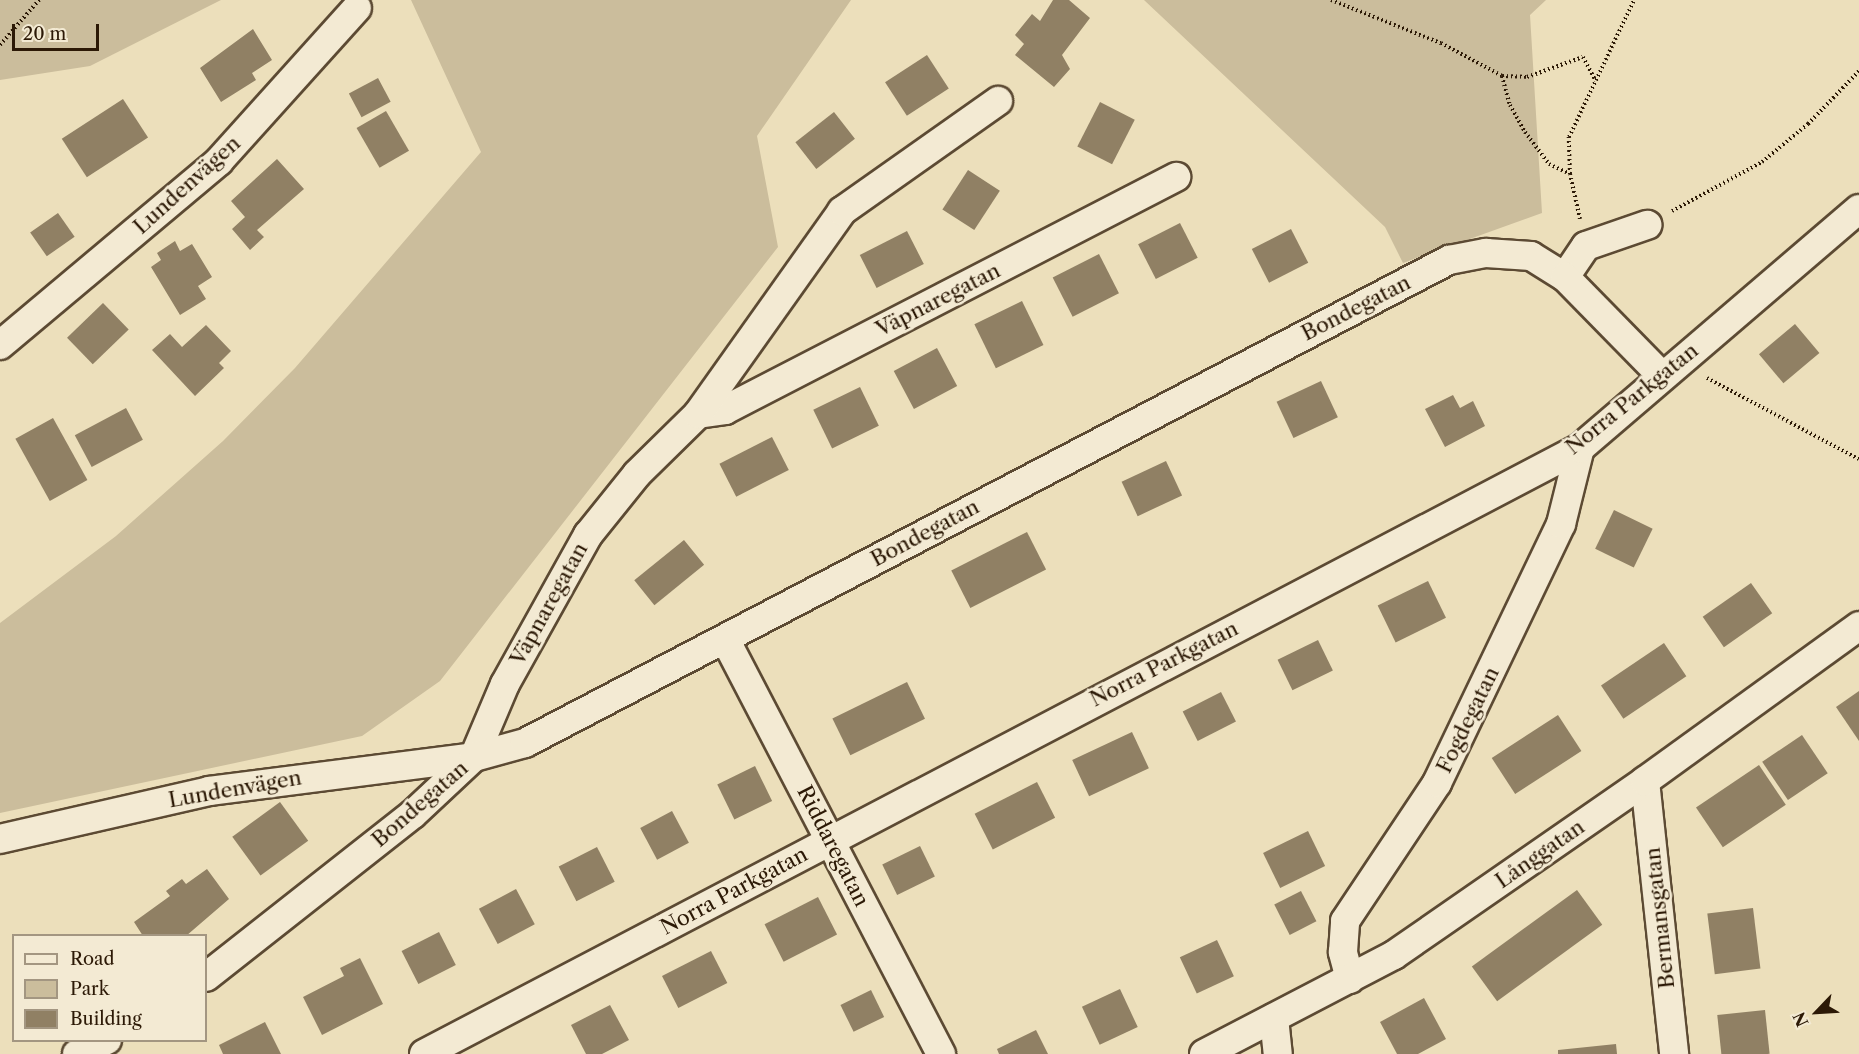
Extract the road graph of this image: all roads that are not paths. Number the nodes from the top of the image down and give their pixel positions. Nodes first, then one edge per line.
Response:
1 (357, 8) dead end
2 (998, 101) dead end
3 (1176, 177) dead end
4 (1859, 209) edge
5 (1647, 225) road end
6 (1565, 277) junction
7 (0, 345) edge
8 (1662, 376) junction
9 (698, 414) junction
10 (1581, 448) junction
11 (1859, 626) edge
12 (725, 639) junction
13 (474, 757) junction
14 (1645, 782) junction
15 (0, 839) edge
16 (831, 841) junction
17 (207, 975) edge
18 (1350, 979) junction
19 (1274, 1018) junction
20 (105, 1042) edge
21 (77, 1054) edge
22 (424, 1054) edge
23 (941, 1054) edge
24 (1204, 1054) edge
25 (1278, 1054) edge
26 (1674, 1054) edge

1 - 7 street, Lundenvägen
2 - 9 street, Väpnaregatan
3 - 9 street, Väpnaregatan
4 - 8 street, Norra Parkgatan
5 - 6 street
6 - 8 street, Bondegatan
6 - 12 street, Bondegatan
8 - 10 street, Norra Parkgatan
9 - 13 street, Väpnaregatan
10 - 16 street, Norra Parkgatan
10 - 18 street, Fogdegatan
11 - 14 street, Långgatan
12 - 13 street, Bondegatan
12 - 16 street, Riddaregatan
13 - 15 street, Lundenvägen
13 - 17 street, Bondegatan
14 - 18 street, Långgatan
14 - 26 street, Bermansgatan
16 - 22 street, Norra Parkgatan
16 - 23 street, Riddaregatan
18 - 19 street, Långgatan
19 - 24 street, Långgatan
19 - 25 street
20 - 21 street

